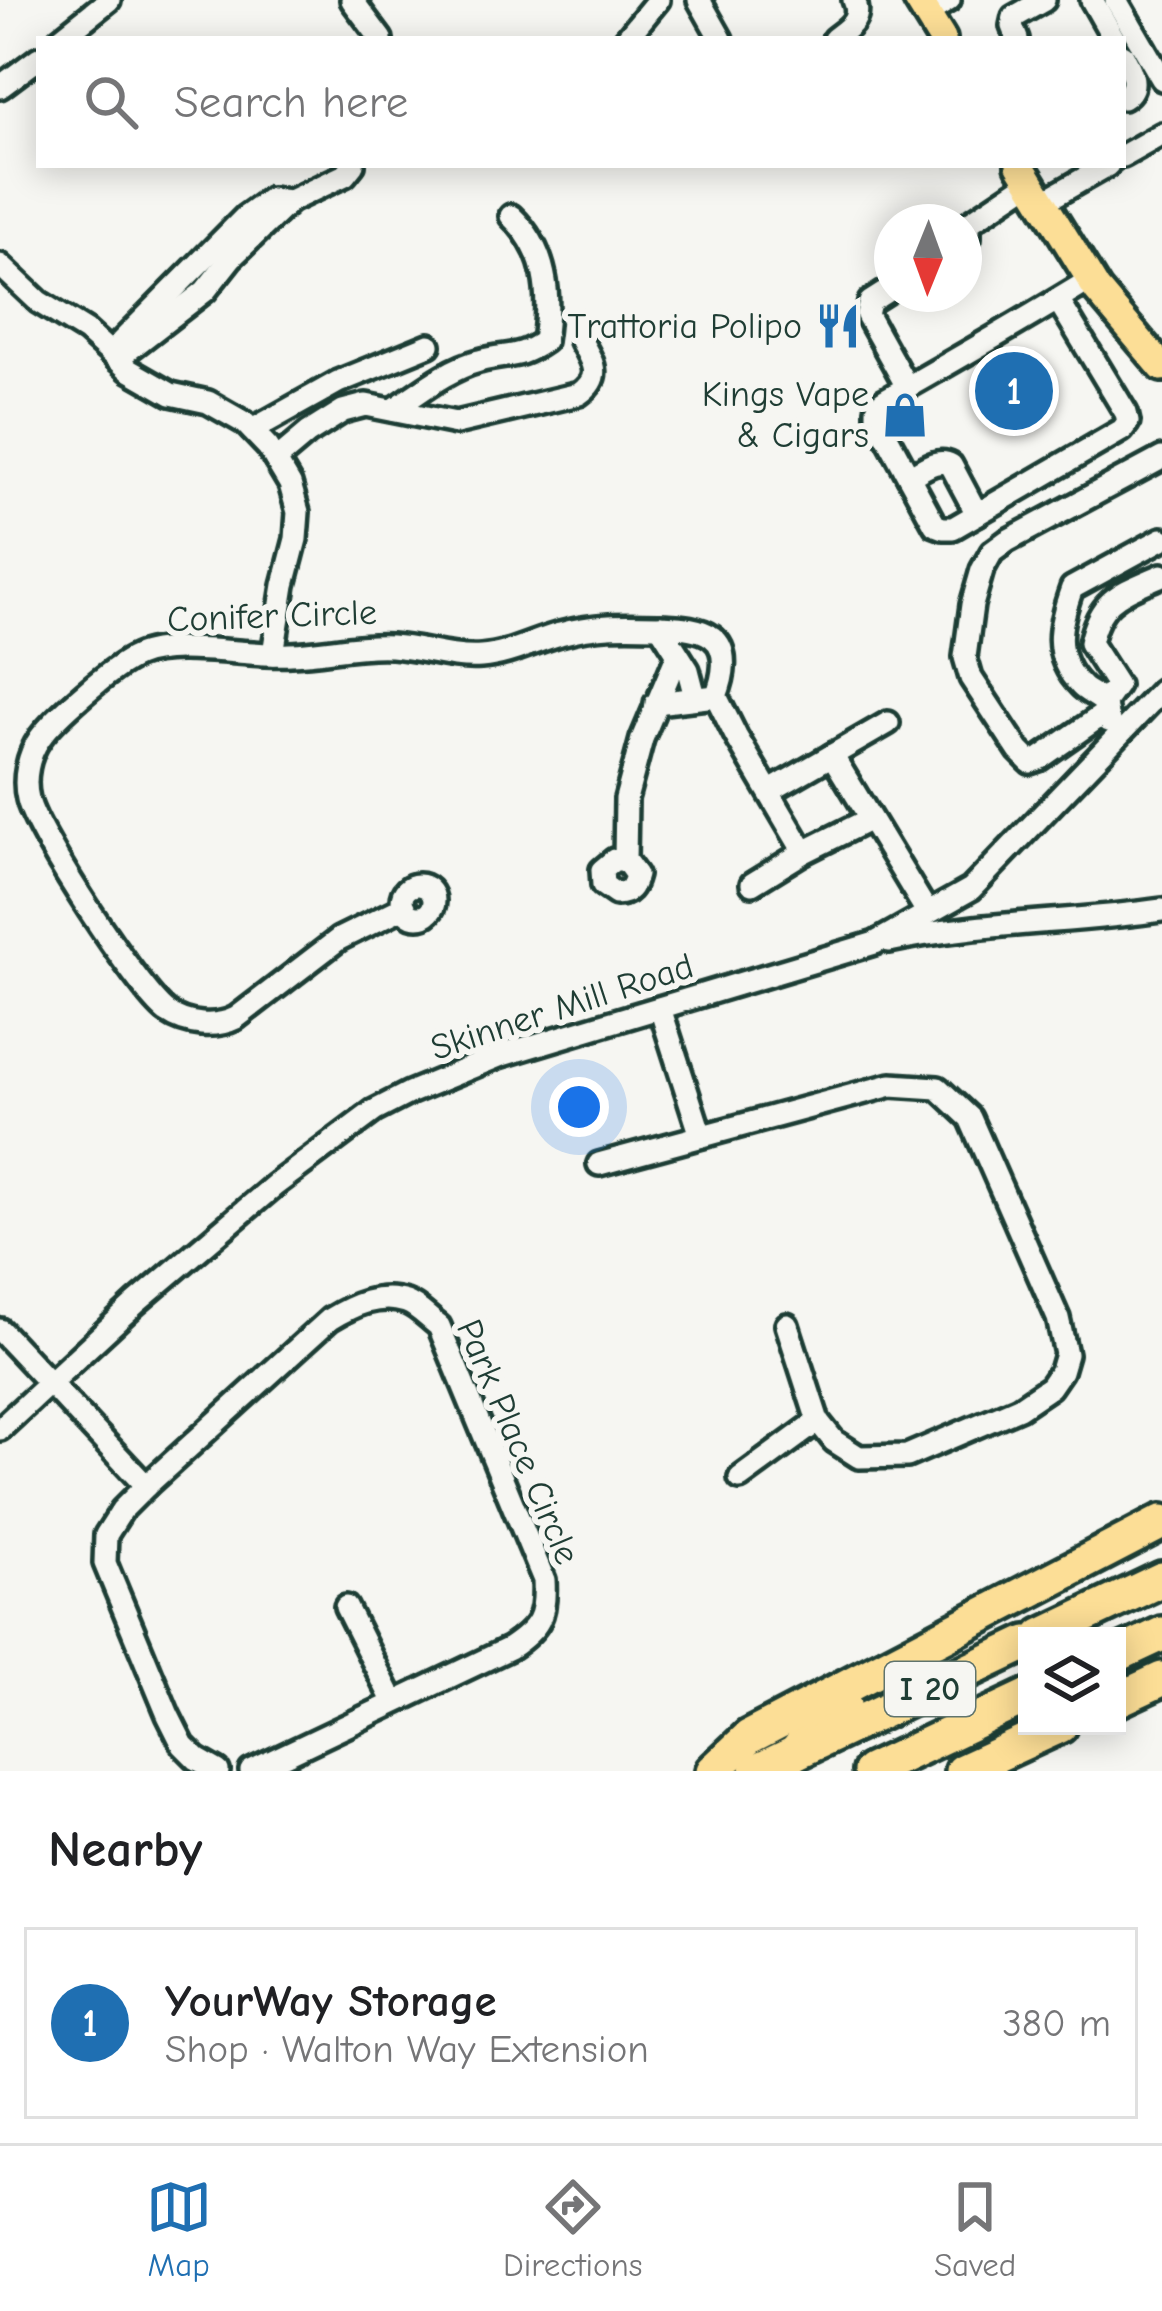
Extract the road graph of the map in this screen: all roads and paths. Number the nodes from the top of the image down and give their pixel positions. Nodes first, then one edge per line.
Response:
1 (109, 0) edge
2 (352, 0) edge
3 (658, 0) edge
4 (699, 0) edge
5 (854, 0) edge
6 (1044, 0) edge
7 (1092, 0) edge
8 (1116, 0) edge
9 (931, 5) edge
10 (64, 36) edge
11 (379, 36) edge
12 (628, 36) edge
13 (720, 36) edge
14 (838, 36) edge
15 (941, 36) edge
16 (1016, 36) edge
17 (1112, 36) edge
18 (1143, 47) edge
19 (36, 60) edge
20 (1162, 79) edge
21 (0, 87) edge
22 (1126, 96) edge
23 (1162, 134) edge
24 (1126, 154) edge
25 (351, 168) edge
26 (1094, 168) edge
27 (1031, 183) edge
28 (982, 215) edge
29 (512, 216) dead end
30 (0, 265) edge
31 (1090, 280) junction
32 (874, 299) edge
33 (1058, 300) junction
34 (581, 341) dead end
35 (428, 345) dead end
36 (114, 356) junction
37 (1162, 367) edge
38 (907, 387) junction
39 (393, 410) junction
40 (252, 430) junction
41 (1162, 458) edge
42 (276, 460) junction
43 (909, 477) junction
44 (977, 514) junction
45 (1162, 539) edge
46 (1162, 575) edge
47 (660, 626) junction
48 (273, 654) junction
49 (677, 656) junction
50 (1162, 690) edge
51 (706, 696) junction
52 (656, 703) junction
53 (1104, 708) junction
54 (888, 723) dead end
55 (1117, 737) junction
56 (832, 755) junction
57 (770, 791) junction
58 (870, 819) junction
59 (804, 852) junction
60 (625, 860) dead end
61 (752, 884) dead end
62 (971, 889) junction
63 (404, 908) dead end
64 (1162, 910) edge
65 (927, 912) junction
66 (992, 926) junction
67 (875, 943) junction
68 (660, 1008) junction
69 (700, 1136) junction
70 (599, 1164) dead end
71 (787, 1325) dead end
72 (0, 1330) edge
73 (50, 1380) junction
74 (818, 1421) junction
75 (0, 1429) edge
76 (740, 1478) dead end
77 (146, 1486) junction
78 (1162, 1522) edge
79 (1162, 1546) edge
80 (1162, 1579) edge
81 (346, 1607) dead end
82 (1061, 1627) edge
83 (1162, 1634) edge
84 (1018, 1647) edge
85 (1126, 1651) edge
86 (1162, 1679) edge
87 (1126, 1696) edge
88 (1018, 1701) edge
89 (394, 1702) junction
90 (1040, 1735) edge
91 (795, 1753) junction
92 (218, 1771) edge
93 (251, 1771) edge
94 (713, 1771) edge
95 (757, 1771) edge
96 (870, 1771) edge
97 (962, 1771) edge

1 - 10 street
2 - 11 street
3 - 12 street
4 - 13 street
5 - 14 street
6 - 16 street
7 - 17 street
8 - 18 street
9 - 15 main road
18 - 20 street
18 - 22 street
19 - 21 street
23 - 24 street
25 - 36 street
26 - 27 street
27 - 28 street
27 - 31 main road
29 - 39 street
30 - 36 street
31 - 33 street
31 - 37 main road
32 - 38 street
33 - 38 street
33 - 44 street
34 - 39 street
35 - 40 street
36 - 40 street
38 - 43 street
39 - 42 street
40 - 42 street
41 - 53 street
42 - 48 street
43 - 44 street
43 - 44 street
45 - 53 street
46 - 53 street
47 - 48 street, Conifer Circle
47 - 49 street
47 - 51 street, Conifer Circle
48 - 63 street, Conifer Circle
49 - 51 street
49 - 52 street
50 - 55 street, Skinner Mill Road
51 - 52 street
51 - 57 street
52 - 60 street
53 - 55 street
54 - 56 street
55 - 62 street, Skinner Mill Road
56 - 57 street
56 - 58 street
57 - 59 street
58 - 59 street
58 - 65 street
59 - 61 street
62 - 65 street, Skinner Mill Road
62 - 66 street
64 - 66 street
65 - 67 street, Skinner Mill Road
66 - 67 street
67 - 68 street, Skinner Mill Road
68 - 69 street
68 - 73 street, Skinner Mill Road
69 - 70 street
69 - 74 street
71 - 74 street
72 - 73 street
73 - 75 street, Skinner Mill Road
73 - 77 street
74 - 76 street
77 - 89 street, Park Place Circle
77 - 92 street, Park Place Circle
78 - 94 highway
79 - 91 highway
80 - 82 highway
81 - 89 street
83 - 85 highway
84 - 91 highway, I 20
86 - 87 highway
88 - 96 highway, I 20
89 - 93 street, Park Place Circle
90 - 97 highway
91 - 95 highway, I 20

